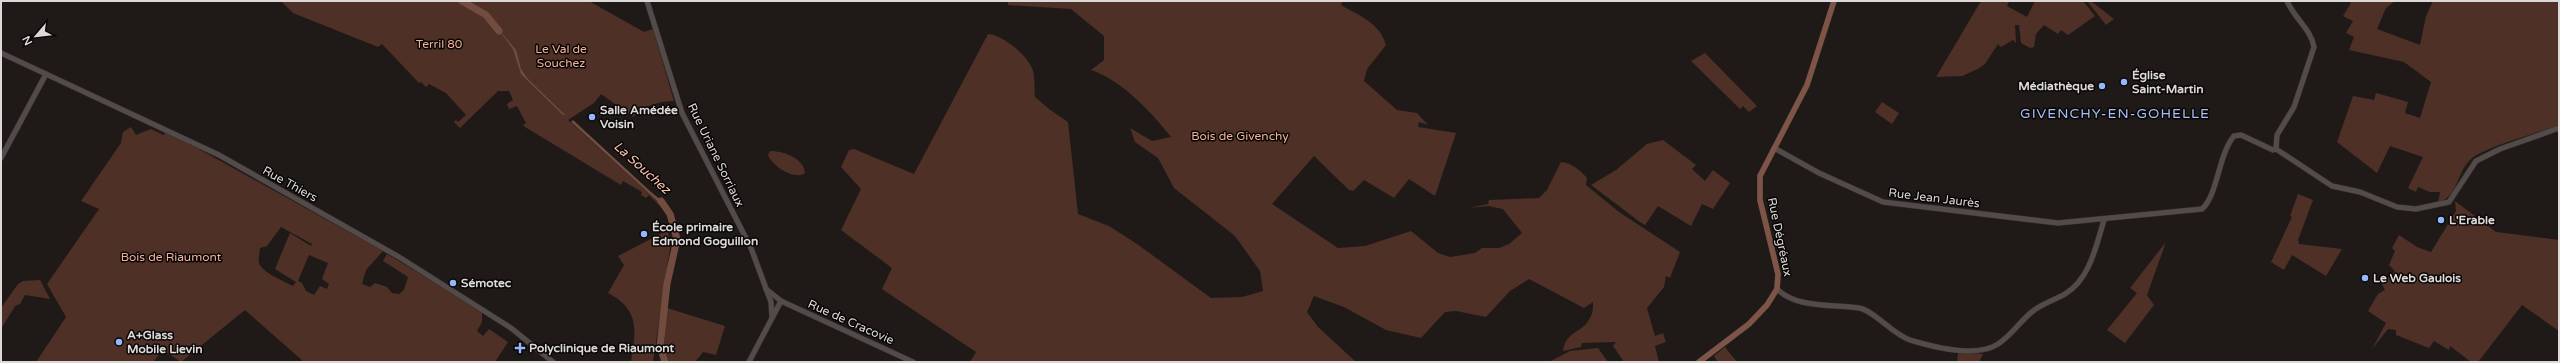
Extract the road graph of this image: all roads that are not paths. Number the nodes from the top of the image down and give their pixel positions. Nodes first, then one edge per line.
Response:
1 (647, 1) edge
2 (1834, 1) edge
3 (2287, 1) edge
4 (1, 53) edge
5 (46, 74) junction
6 (2559, 128) edge
7 (1774, 148) junction
8 (2276, 149) junction
9 (1, 158) edge
10 (2104, 220) junction
11 (765, 288) junction
12 (1778, 289) junction
13 (780, 301) junction
14 (771, 302) junction
15 (772, 317) junction
16 (553, 362) edge
17 (750, 362) edge
18 (913, 362) edge
19 (1699, 362) edge

1 - 11 street, Rue Uriane Sorriaux
2 - 7 main road, Rue Dégréaux
3 - 8 street
4 - 5 street, Rue Thiers
5 - 9 street
5 - 16 street, Rue Thiers
6 - 8 street
7 - 10 street, Rue Jean Jaurès
7 - 12 main road, Rue Dégréaux
8 - 10 street, Rue Jean Jaurès
10 - 12 street
11 - 13 street
11 - 14 street, Rue Uriane Sorriaux
12 - 19 main road, Rue Dégréaux
13 - 14 street
13 - 15 street
13 - 18 street, Rue de Cracovie
14 - 15 street, Rue Uriane Sorriaux
15 - 17 street

